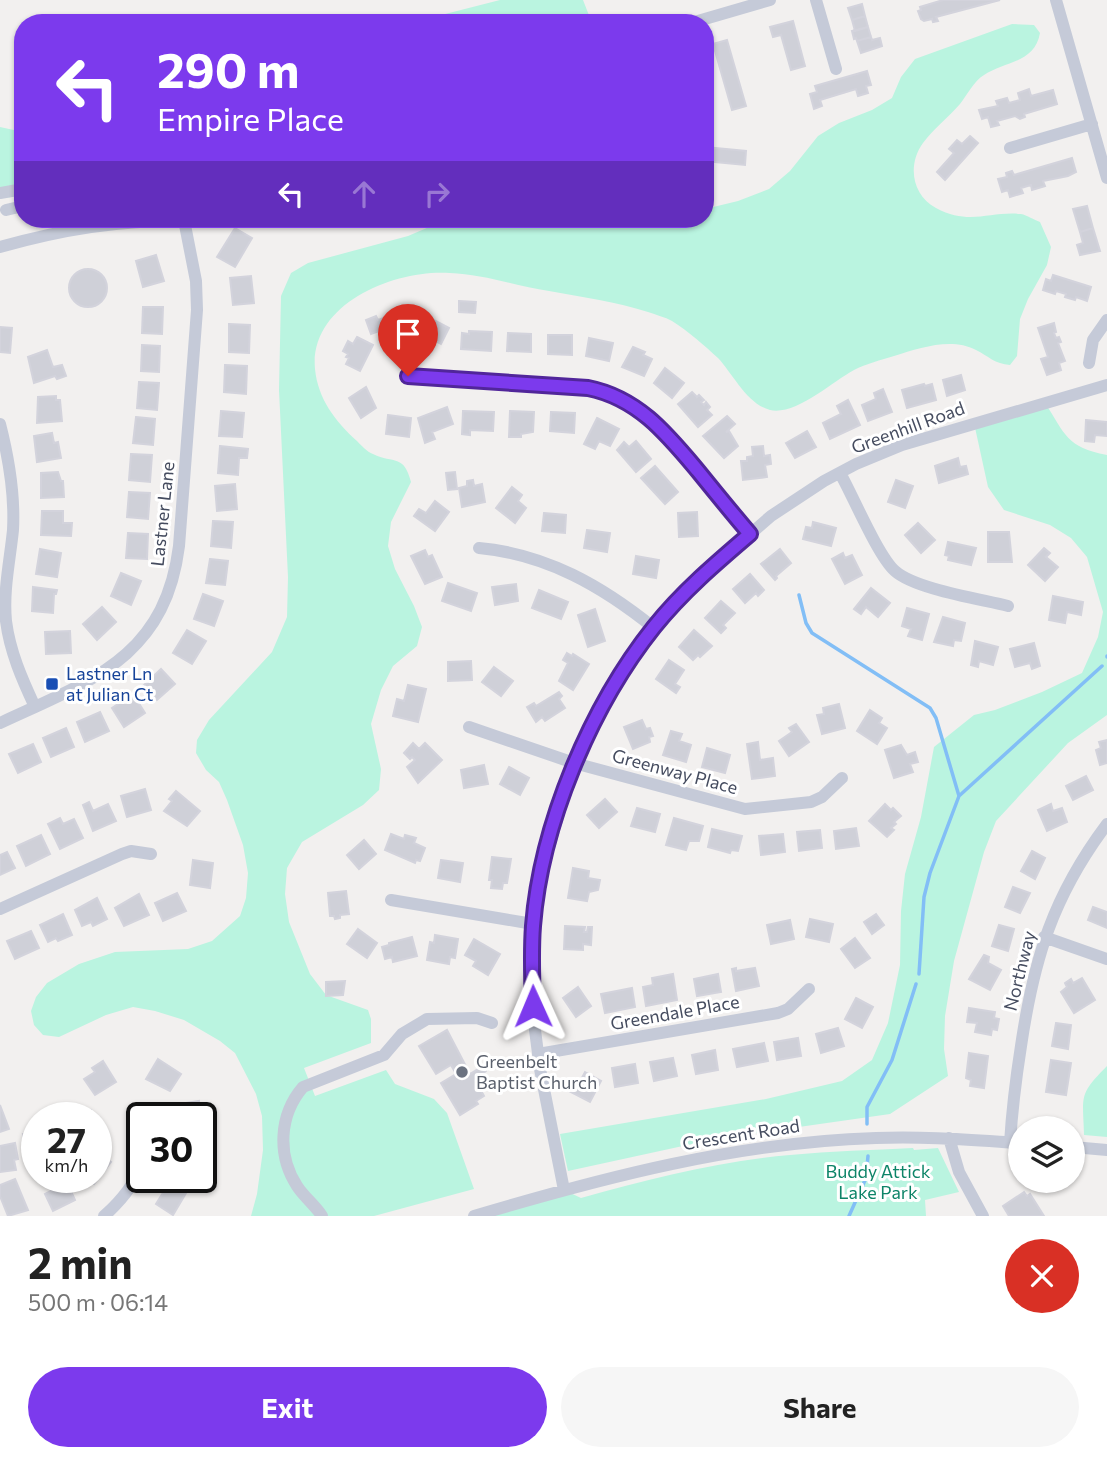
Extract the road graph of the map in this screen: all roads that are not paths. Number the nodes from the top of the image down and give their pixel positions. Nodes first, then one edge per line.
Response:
1 (769, 0) edge
2 (816, 0) edge
3 (1056, 0) edge
4 (714, 16) edge
5 (836, 69) dead end
6 (1092, 124) junction
7 (1010, 148) dead end
8 (1107, 178) edge
9 (14, 208) edge
10 (6, 210) dead end
11 (78, 228) edge
12 (186, 228) edge
13 (0, 247) edge
14 (1107, 320) edge
15 (1089, 363) dead end
16 (408, 376) dead end
17 (1107, 385) edge
18 (0, 424) edge
19 (840, 473) junction
20 (750, 534) junction
21 (479, 548) dead end
22 (1008, 606) dead end
23 (654, 628) junction
24 (34, 707) junction
25 (0, 723) edge
26 (469, 727) dead end
27 (574, 763) junction
28 (842, 778) dead end
29 (1107, 824) edge
30 (151, 854) dead end
31 (391, 900) dead end
32 (0, 909) edge
33 (533, 924) junction
34 (1044, 937) junction
35 (1107, 959) edge
36 (809, 989) dead end
37 (492, 1023) dead end
38 (538, 1054) junction
39 (1012, 1116) edge
40 (949, 1139) junction
41 (1008, 1143) edge
42 (1085, 1148) edge
43 (1107, 1150) edge
44 (564, 1190) junction
45 (126, 1193) edge
46 (104, 1216) edge
47 (322, 1216) edge
48 (474, 1216) edge
49 (983, 1216) edge

1 - 4 street
2 - 5 street
3 - 6 street
6 - 7 street
6 - 8 street
9 - 10 street
11 - 13 street
12 - 24 street, Lastner Lane
14 - 15 street
16 - 20 street
17 - 19 street, Greenhill Road
18 - 24 street
19 - 20 street, Greenhill Road
19 - 22 street
20 - 23 street, Greenhill Road
21 - 23 street
23 - 27 street, Greenhill Road
24 - 25 street, Lastner Lane
26 - 27 street, Greenway Place
27 - 28 street, Greenway Place
27 - 33 street, Greenhill Road
29 - 34 street, Northway
30 - 32 street
31 - 33 street
33 - 38 street, Greenhill Road
34 - 35 street
34 - 39 street, Northway
36 - 38 street, Greendale Place
37 - 47 street
38 - 44 street, Greenhill Road
40 - 41 street, Crescent Road
40 - 44 street, Crescent Road
40 - 49 street
42 - 43 street
44 - 48 street, Crescent Road
45 - 46 street

